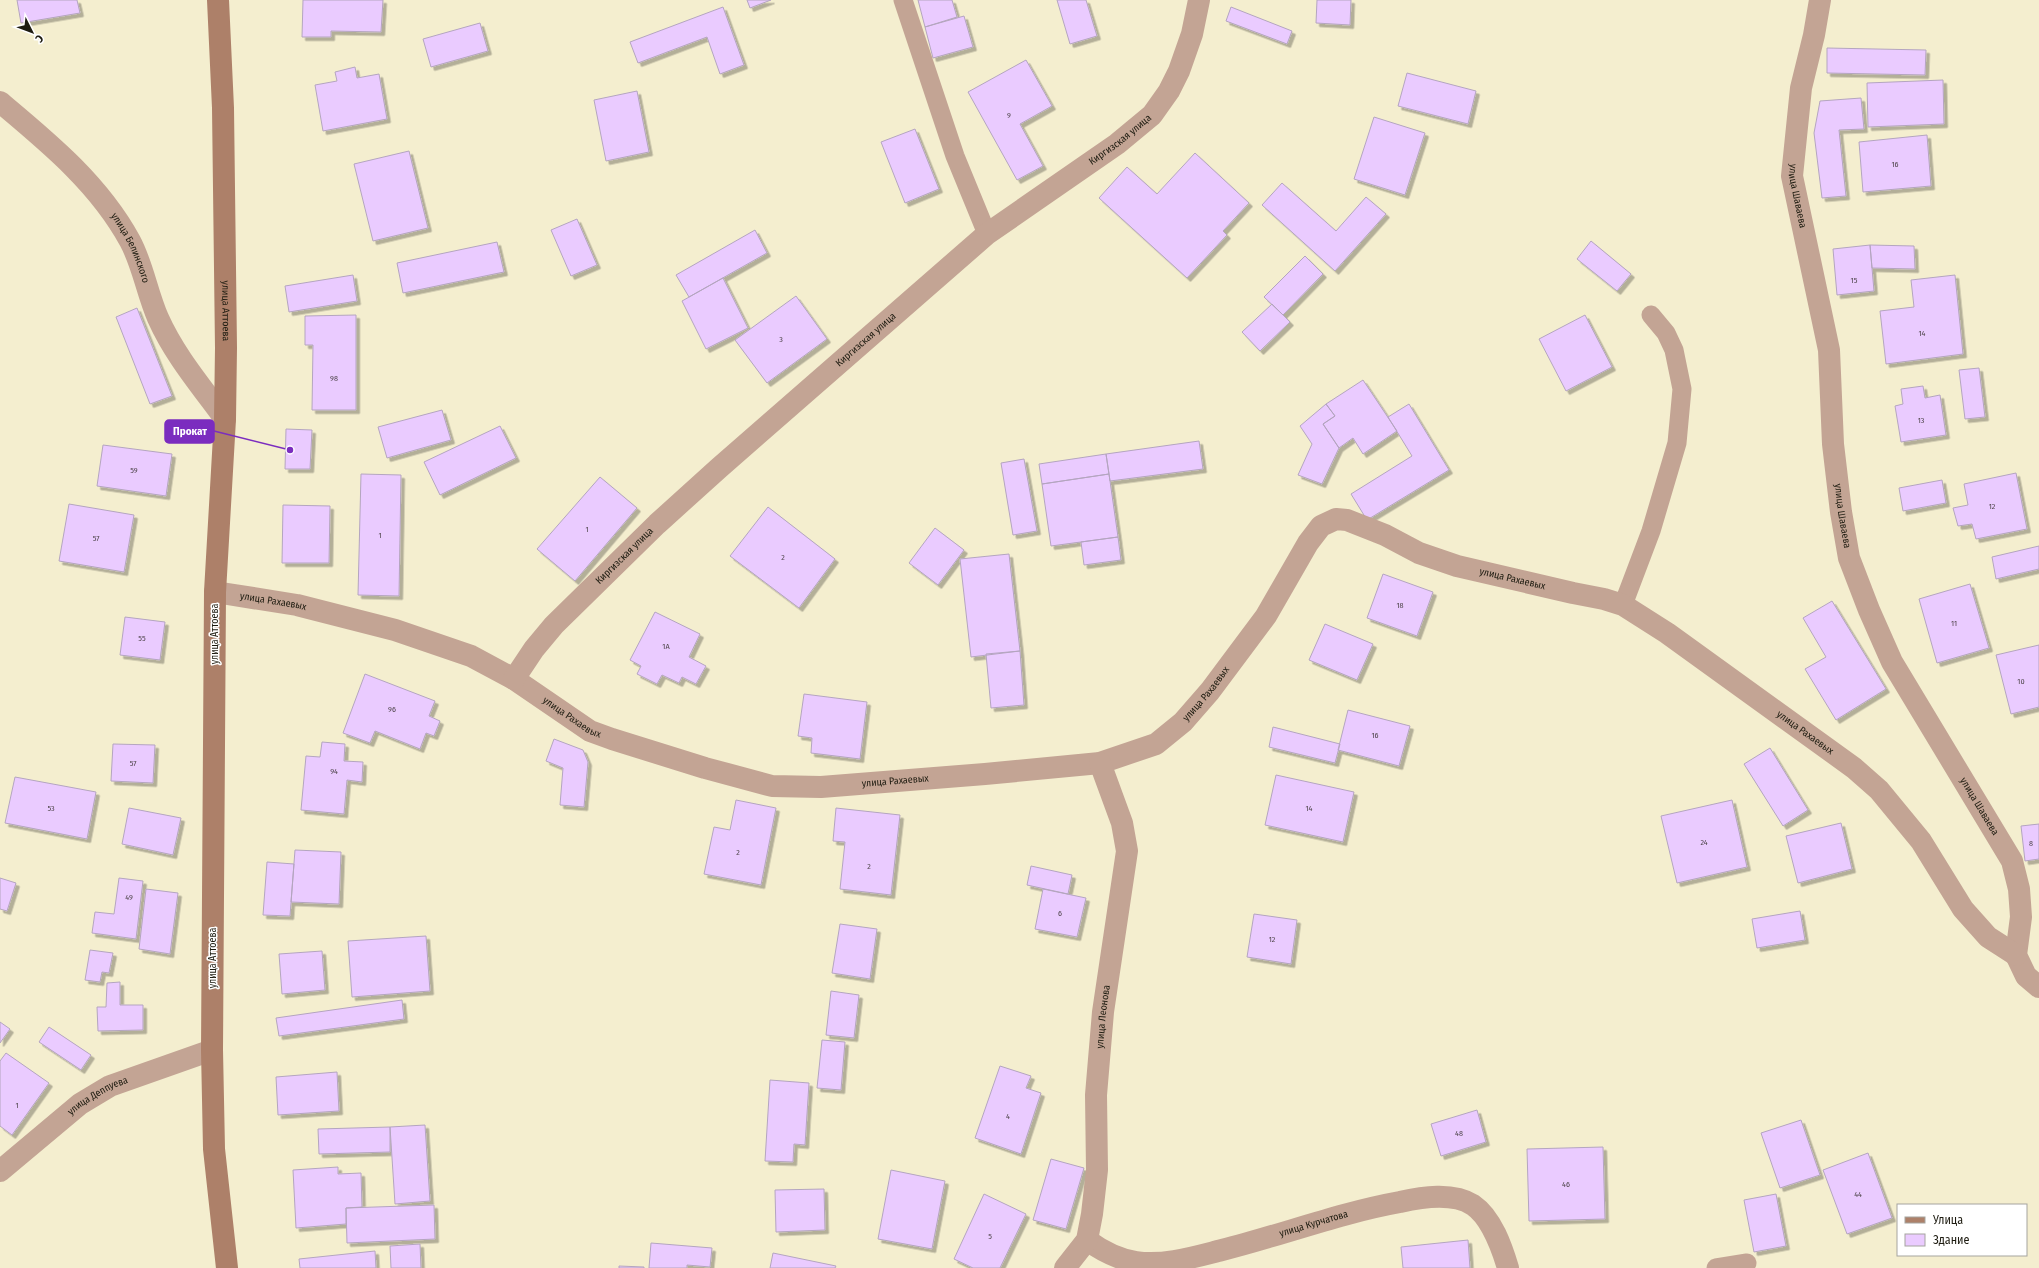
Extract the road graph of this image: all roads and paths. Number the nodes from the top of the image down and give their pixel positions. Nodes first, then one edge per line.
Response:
1 (218, 0) edge
2 (903, 0) edge
3 (1199, 0) edge
4 (1820, 0) edge
5 (0, 102) edge
6 (987, 234) junction
7 (1651, 315) dead end
8 (225, 419) junction
9 (215, 592) junction
10 (1623, 605) junction
11 (514, 679) junction
12 (1100, 763) junction
13 (2016, 955) junction
14 (2039, 988) edge
15 (212, 1050) junction
16 (0, 1171) edge
17 (1087, 1240) junction
18 (1747, 1263) dead end
19 (227, 1268) edge
20 (1065, 1268) edge
21 (1508, 1268) edge
22 (1716, 1268) edge

1 - 8 street, улица Аттоева
2 - 6 lane
3 - 6 street, Киргизская улица
4 - 13 street, улица Шаваева
5 - 8 street, улица Белинского
6 - 11 street, Киргизская улица
7 - 10 lane
8 - 9 street, улица Аттоева
9 - 11 street, улица Рахаевых
9 - 15 street, улица Аттоева
10 - 12 street, улица Рахаевых
10 - 13 street, улица Рахаевых
11 - 12 street, улица Рахаевых
12 - 17 street, улица Леонова
13 - 14 street
15 - 16 street, улица Деппуева
15 - 19 street, улица Аттоева
17 - 20 street
17 - 21 street, улица Курчатова
18 - 22 lane

